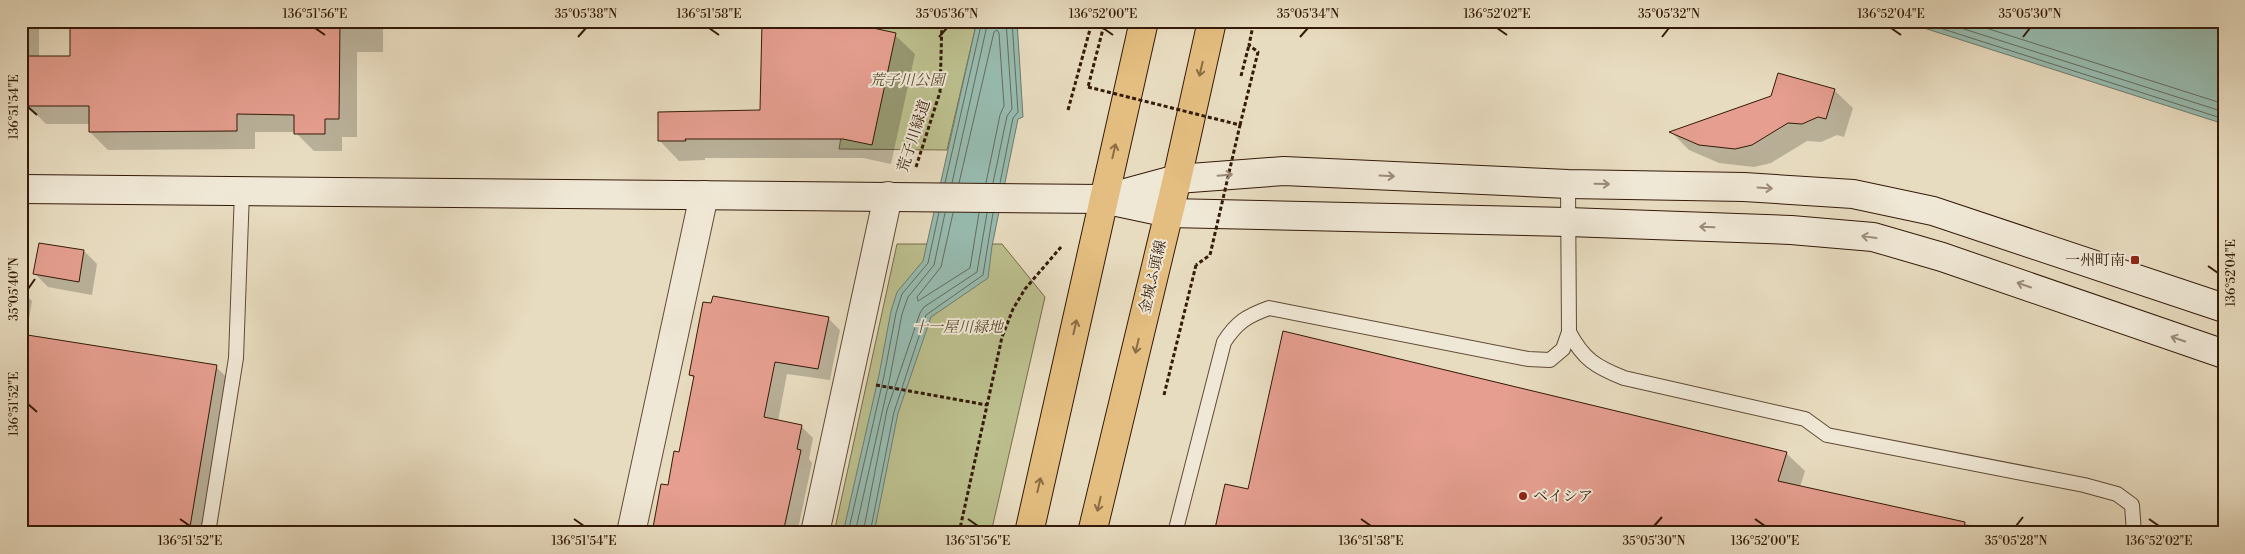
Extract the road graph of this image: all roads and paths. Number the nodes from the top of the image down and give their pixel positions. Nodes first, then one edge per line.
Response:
1 (942, 21) edge
2 (1144, 21) edge
3 (1212, 21) edge
4 (1254, 21) edge
5 (1096, 22) edge
6 (1249, 45) junction
7 (1241, 76) dead end
8 (1068, 110) dead end
9 (1240, 125) junction
10 (1177, 179) junction
11 (1568, 184) junction
12 (21, 188) edge
13 (242, 191) junction
14 (704, 195) junction
15 (908, 197) junction
16 (1103, 199) junction
17 (1168, 213) junction
18 (1568, 222) junction
19 (1064, 244) dead end
20 (2224, 308) edge
21 (1569, 332) junction
22 (2224, 354) edge
23 (869, 384) dead end
24 (1164, 395) dead end
25 (987, 405) junction
26 (208, 533) edge
27 (631, 533) edge
28 (815, 533) edge
29 (959, 533) edge
30 (1029, 533) edge
31 (1092, 533) edge
32 (1176, 533) edge
33 (2134, 533) edge

1 - 15 path, 荒子川緑道
16 -> 2 main road
3 -> 10 main road, 金城ふ頭線
4 - 6 path
5 - 8 path
5 - 9 path, bridge
6 - 7 path
6 - 9 path
9 - 24 path, bridge
10 -> 11 street
10 - 16 street
10 - 17 main road, 金城ふ頭線
11 - 18 lane
11 -> 20 street
12 - 13 street
13 - 14 street
13 - 26 lane
14 - 15 street
14 - 27 street
15 - 16 street
15 - 28 street
16 - 17 street
30 -> 16 main road
17 - 18 street
17 -> 31 main road, 金城ふ頭線
18 - 21 lane
22 -> 18 street
19 - 25 path
21 - 32 lane
21 - 33 lane
23 - 25 path
25 - 29 path

